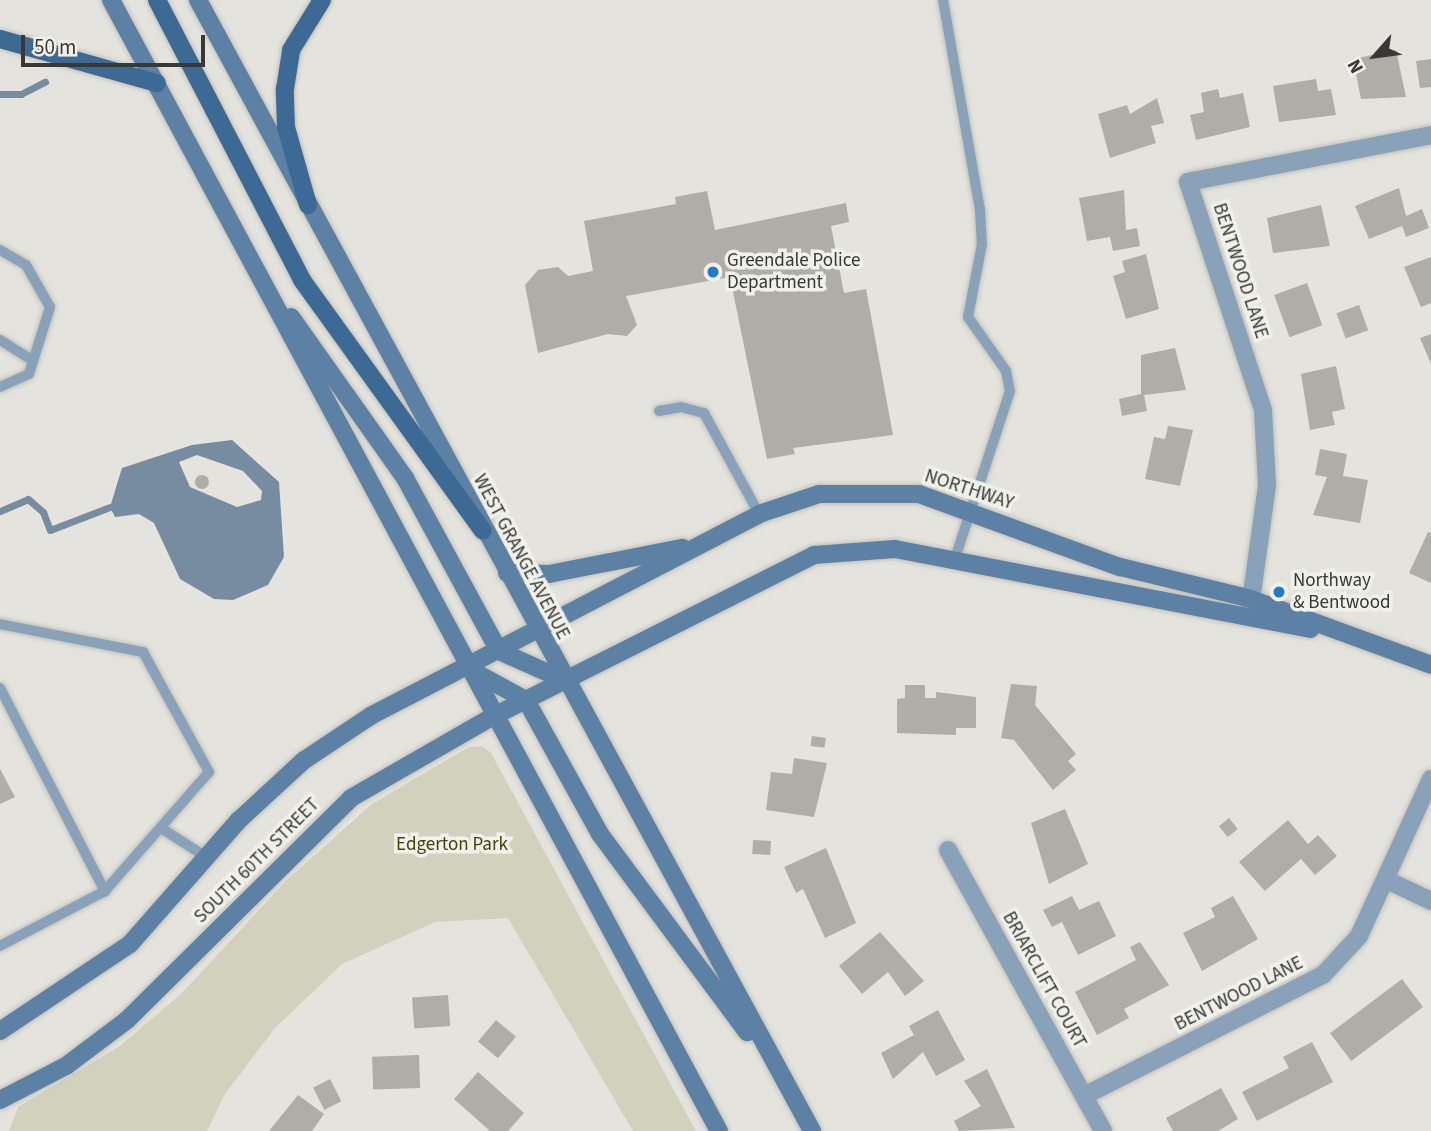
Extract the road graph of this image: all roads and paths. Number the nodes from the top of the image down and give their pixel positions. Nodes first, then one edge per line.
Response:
1 (111, 0) edge
2 (157, 0) edge
3 (198, 0) edge
4 (322, 0) edge
5 (943, 0) edge
6 (0, 39) edge
7 (157, 83) junction
8 (1431, 135) edge
9 (308, 205) junction
10 (0, 250) edge
11 (254, 268) junction
12 (0, 340) edge
13 (33, 361) junction
14 (0, 387) edge
15 (659, 411) dead end
16 (975, 510) junction
17 (759, 514) junction
18 (484, 531) junction
19 (705, 541) junction
20 (954, 561) junction
21 (506, 573) junction
22 (1251, 599) junction
23 (1249, 618) junction
24 (0, 624) edge
25 (538, 633) junction
26 (1361, 639) junction
27 (499, 651) junction
28 (1431, 664) edge
29 (465, 667) junction
30 (564, 680) junction
31 (0, 688) edge
32 (526, 700) junction
33 (492, 717) junction
34 (1431, 779) edge
35 (161, 828) junction
36 (948, 850) dead end
37 (208, 858) junction
38 (1389, 881) junction
39 (105, 891) junction
40 (1431, 901) edge
41 (0, 946) edge
42 (0, 1031) edge
43 (785, 1082) junction
44 (1084, 1096) junction
45 (0, 1100) edge
46 (719, 1131) edge
47 (812, 1131) edge
48 (1103, 1131) edge

1 - 7 street
2 - 18 main road
3 - 9 street, WEST GRANGE AVENUE
4 - 9 main road
5 - 16 lane
6 - 7 main road
7 - 11 street
8 - 22 street, BENTWOOD LANE
9 - 18 street, WEST GRANGE AVENUE
10 - 13 lane
11 - 27 street
11 - 29 street
12 - 13 lane
13 - 14 lane
15 - 17 lane
16 - 17 street, NORTHWAY
16 - 20 lane
16 - 22 street, NORTHWAY
17 - 19 street, NORTHWAY
18 - 21 street, WEST GRANGE AVENUE
19 - 21 street
19 - 25 street, NORTHWAY
20 - 23 street, NORTHWAY
20 - 30 street, NORTHWAY
21 - 25 street, WEST GRANGE AVENUE
22 - 23 street, BENTWOOD LANE
22 - 26 street, NORTHWAY
23 - 26 street, NORTHWAY
24 - 35 lane
25 - 27 street, SOUTH 60TH STREET
25 - 30 street, WEST GRANGE AVENUE
26 - 28 street, NORTHWAY
27 - 29 street, SOUTH 60TH STREET
27 - 30 street
29 - 32 street
29 - 33 street
29 - 37 street, SOUTH 60TH STREET
30 - 32 street, SOUTH 60TH STREET
30 - 43 street, WEST GRANGE AVENUE
31 - 39 lane
32 - 33 street, SOUTH 60TH STREET
32 - 43 street
33 - 45 street, SOUTH 60TH STREET
33 - 46 street
34 - 38 street, BENTWOOD LANE
35 - 37 lane
35 - 39 lane
36 - 44 street, BRIARCLIFT COURT
37 - 42 street, SOUTH 60TH STREET
38 - 40 street
38 - 44 street, BENTWOOD LANE
39 - 41 lane
43 - 47 street, WEST GRANGE AVENUE
44 - 48 street, BRIARCLIFT COURT

